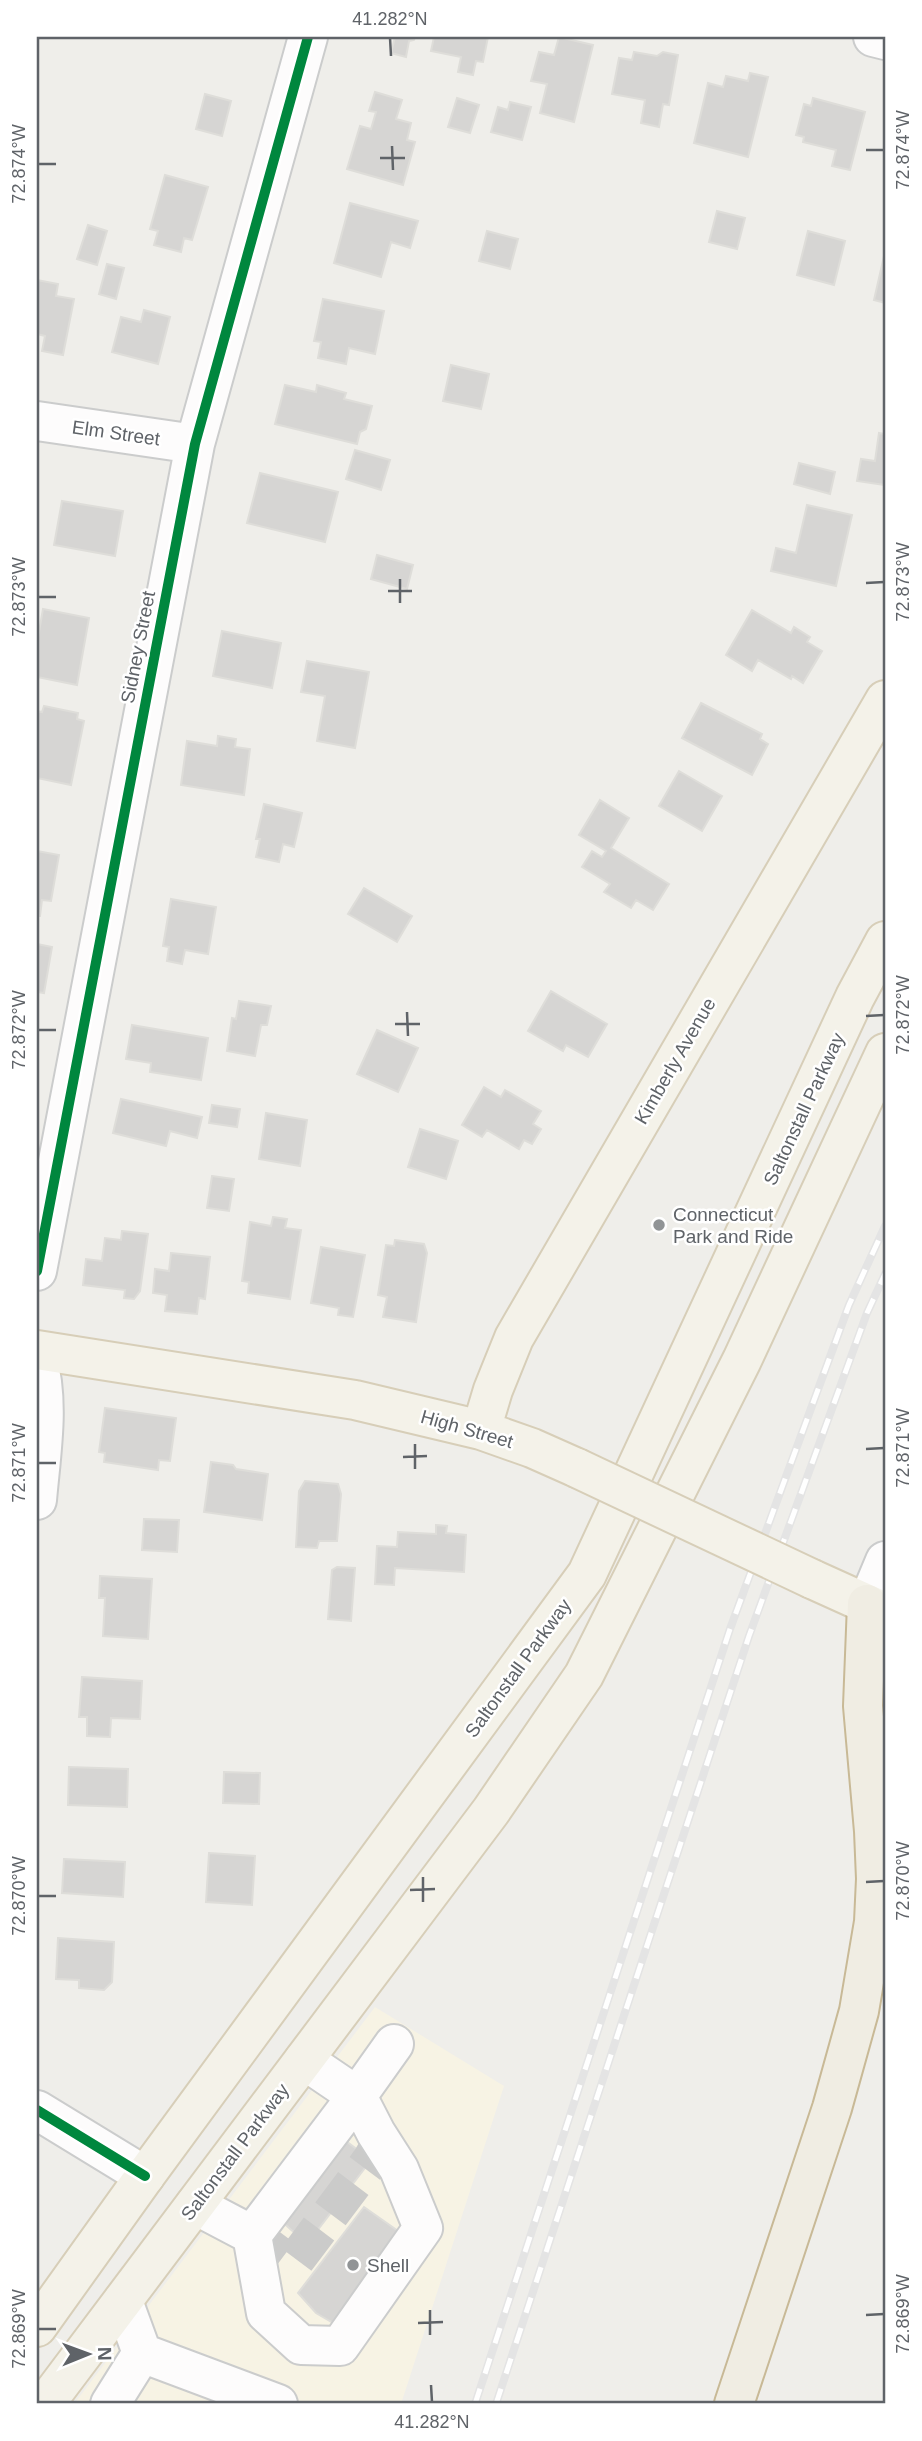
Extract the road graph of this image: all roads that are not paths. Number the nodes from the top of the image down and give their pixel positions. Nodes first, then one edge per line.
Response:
1 (308, 37) edge
2 (873, 37) edge
3 (885, 40) edge
4 (37, 421) edge
5 (195, 444) junction
6 (885, 700) edge
7 (885, 942) edge
8 (885, 1053) edge
9 (37, 1271) edge
10 (37, 1350) edge
11 (37, 1357) edge
12 (481, 1430) junction
13 (37, 1500) edge
14 (885, 1561) edge
15 (876, 1608) edge
16 (394, 2044) dead end
17 (304, 2060) junction
18 (358, 2096) junction
19 (37, 2110) edge
20 (145, 2176) junction
21 (195, 2205) junction
22 (252, 2235) junction
23 (123, 2301) junction
24 (37, 2327) edge
25 (142, 2353) junction
26 (45, 2404) edge
27 (110, 2404) edge
28 (278, 2404) edge
29 (734, 2404) edge

1 - 5 street, Sidney Street
2 - 3 street
4 - 5 street, Elm Street
5 - 9 street, Sidney Street
6 - 12 main road, Kimberly Avenue
7 - 20 main road, Saltonstall Parkway
8 - 17 main road, Saltonstall Parkway
10 - 12 main road, High Street
11 - 13 street
12 - 15 main road, High Street, bridge
14 - 15 street
15 - 29 highway
16 - 18 street
17 - 18 street
17 - 21 main road, Saltonstall Parkway
18 - 22 street
18 - 22 street
19 - 20 street
20 - 24 main road, Saltonstall Parkway
21 - 22 street
21 - 23 main road, Saltonstall Parkway
23 - 25 street
23 - 26 main road, Saltonstall Parkway
25 - 27 street
25 - 28 street

